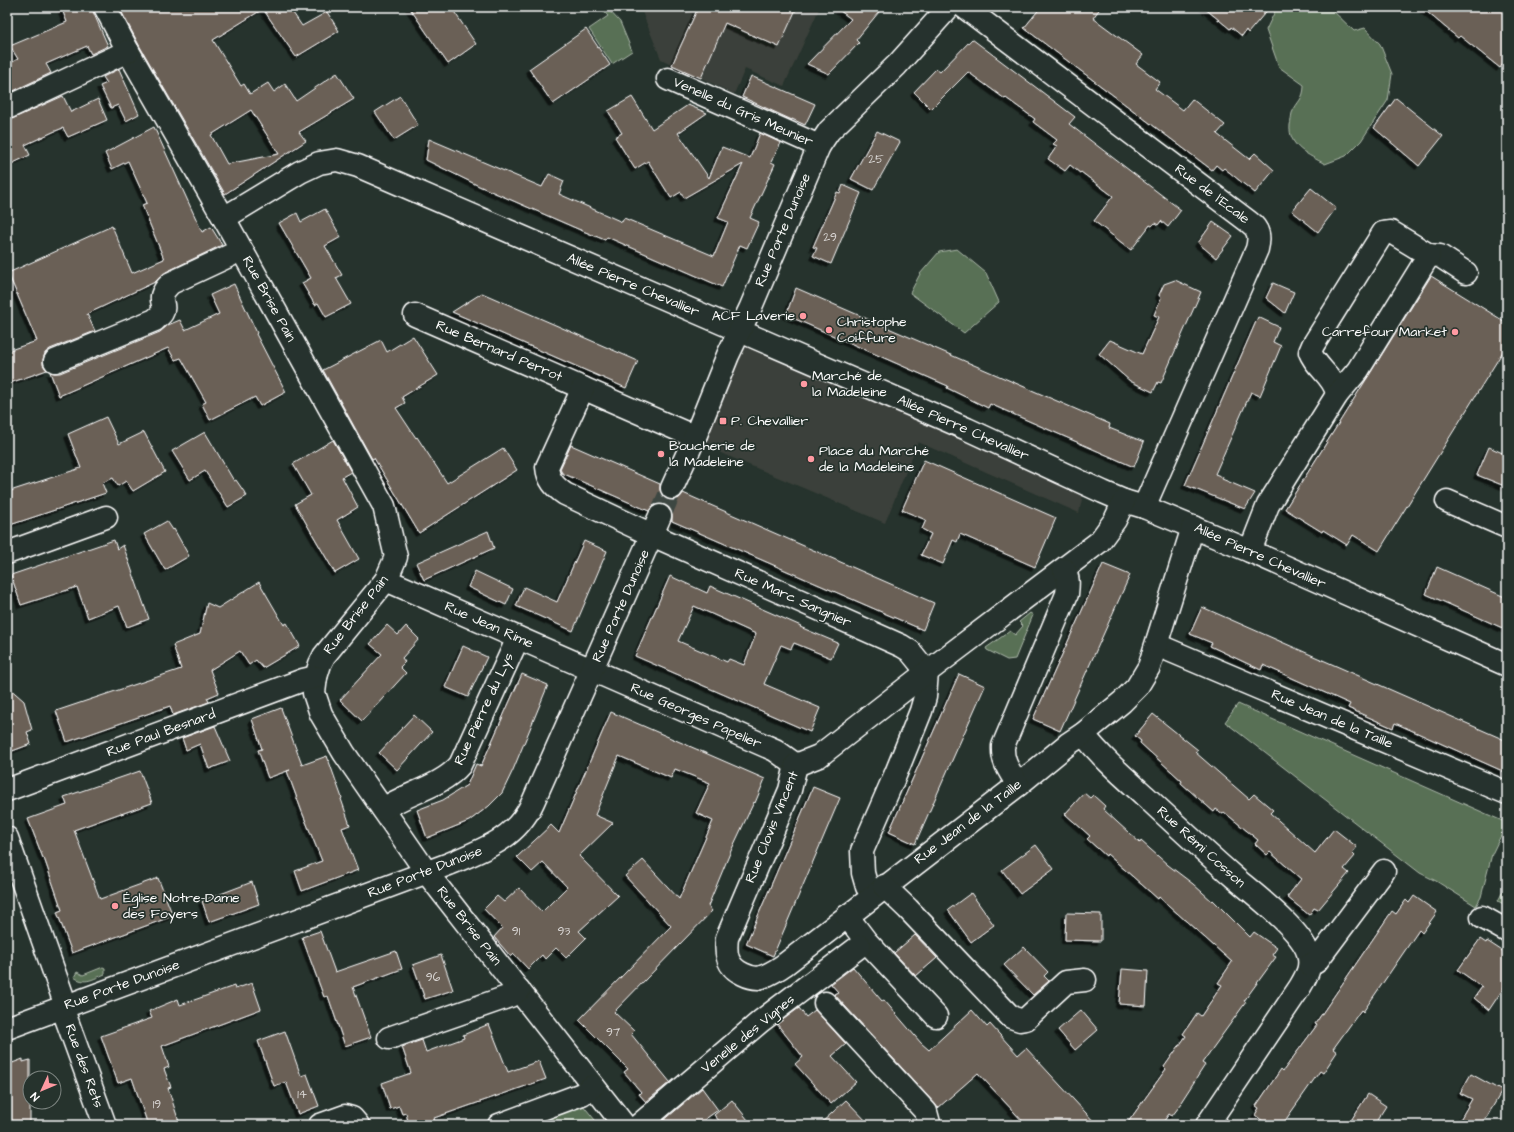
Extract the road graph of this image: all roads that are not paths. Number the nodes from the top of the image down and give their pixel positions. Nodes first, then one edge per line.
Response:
1 (105, 7) edge
2 (949, 7) edge
3 (964, 7) edge
4 (128, 51) junction
5 (668, 79) dead end
6 (7, 108) edge
7 (819, 146) junction
8 (224, 218) junction
9 (231, 255) dead end
10 (1429, 255) junction
11 (1466, 273) dead end
12 (415, 315) dead end
13 (739, 331) junction
14 (55, 361) dead end
15 (583, 388) junction
16 (1337, 395) junction
17 (695, 437) junction
18 (672, 488) tunnel mouth
19 (1124, 501) junction
20 (1447, 501) dead end
21 (1144, 506) junction
22 (106, 518) dead end
23 (656, 525) junction
24 (1193, 527) junction
25 (1507, 527) edge
26 (1250, 551) junction
27 (7, 553) edge
28 (1064, 569) junction
29 (386, 580) junction
30 (518, 638) junction
31 (1157, 645) junction
32 (1507, 666) edge
33 (592, 670) junction
34 (927, 672) junction
35 (316, 678) junction
36 (1083, 734) junction
37 (796, 766) junction
38 (1018, 785) junction
39 (7, 790) edge
40 (1507, 793) edge
41 (383, 809) junction
42 (7, 838) edge
43 (1384, 871) dead end
44 (427, 872) junction
45 (878, 891) junction
46 (847, 916) junction
47 (1482, 917) dead end
48 (1507, 932) edge
49 (860, 946) dead end
50 (1310, 965) junction
51 (757, 978) joint
52 (1085, 980) dead end
53 (519, 990) junction
54 (826, 1003) dead end
55 (64, 1007) junction
56 (936, 1016) dead end
57 (7, 1028) edge
58 (389, 1038) dead end
59 (593, 1086) junction
60 (106, 1125) edge
61 (320, 1125) edge
62 (358, 1125) edge
63 (499, 1125) edge
64 (624, 1125) edge
65 (639, 1125) edge
66 (928, 1125) edge
67 (1207, 1125) edge

1 - 4 street, Rue Brise Pain
2 - 7 street, Rue Porte Dunoise
3 - 21 street, Rue de l'Ecale
4 - 6 street
4 - 8 street, Rue Brise Pain
5 - 7 street, Venelle du Gris Meunier
7 - 13 street, Rue Porte Dunoise
8 - 13 street, Allée Pierre Chevallier
8 - 29 street, Rue Brise Pain
9 - 14 street
10 - 11 street
10 - 16 street
10 - 16 street
12 - 15 street, Rue Bernard Perrot
13 - 17 street, Rue Porte Dunoise
13 - 19 street, Allée Pierre Chevallier
15 - 17 street, Rue Bernard Perrot
15 - 23 street
16 - 26 street
17 - 18 street, Rue Porte Dunoise
19 - 21 street, Allée Pierre Chevallier
19 - 28 street, Rue Clovis Vincent
20 - 25 street
21 - 24 street, Allée Pierre Chevallier
22 - 27 street
23 - 33 street, Rue Porte Dunoise
23 - 34 street, Rue Marc Sangnier
24 - 26 street, Allée Pierre Chevallier
24 - 31 street, Rue Jean de la Taille
26 - 32 street, Allée Pierre Chevallier
28 - 34 street, Rue Clovis Vincent
28 - 38 street
29 - 30 street, Rue Jean Rime
29 - 35 street, Rue Brise Pain
30 - 33 street, Rue Jean Rime
30 - 41 street, Rue Pierre du Lys
31 - 36 street, Rue Jean de la Taille
31 - 40 street, Rue Jean de la Taille
33 - 37 street, Rue Georges Papelier
33 - 44 street, Rue Porte Dunoise
34 - 37 street, Rue Clovis Vincent
34 - 45 street
35 - 39 street, Rue Paul Besnard
35 - 41 street, Rue Brise Pain
36 - 38 street, Rue Jean de la Taille
36 - 50 street, Rue Rémi Cosson
37 - 51 street, Rue Clovis Vincent
38 - 45 street, Rue Jean de la Taille
41 - 44 street, Rue Brise Pain
42 - 55 street, Rue des Rets
43 - 50 street
44 - 53 street, Rue Brise Pain
44 - 55 street, Rue Porte Dunoise
45 - 46 street, Rue Jean de la Taille
45 - 52 street
46 - 51 street, Rue Jean de la Taille
46 - 56 street
47 - 48 street
49 - 65 street, Venelle des Vignes
50 - 67 street
53 - 58 street
53 - 59 street, Rue Brise Pain
54 - 66 street
55 - 57 street, Rue Porte Dunoise
55 - 60 street, Rue des Rets
59 - 63 street
59 - 64 street, Rue Brise Pain
61 - 62 street

